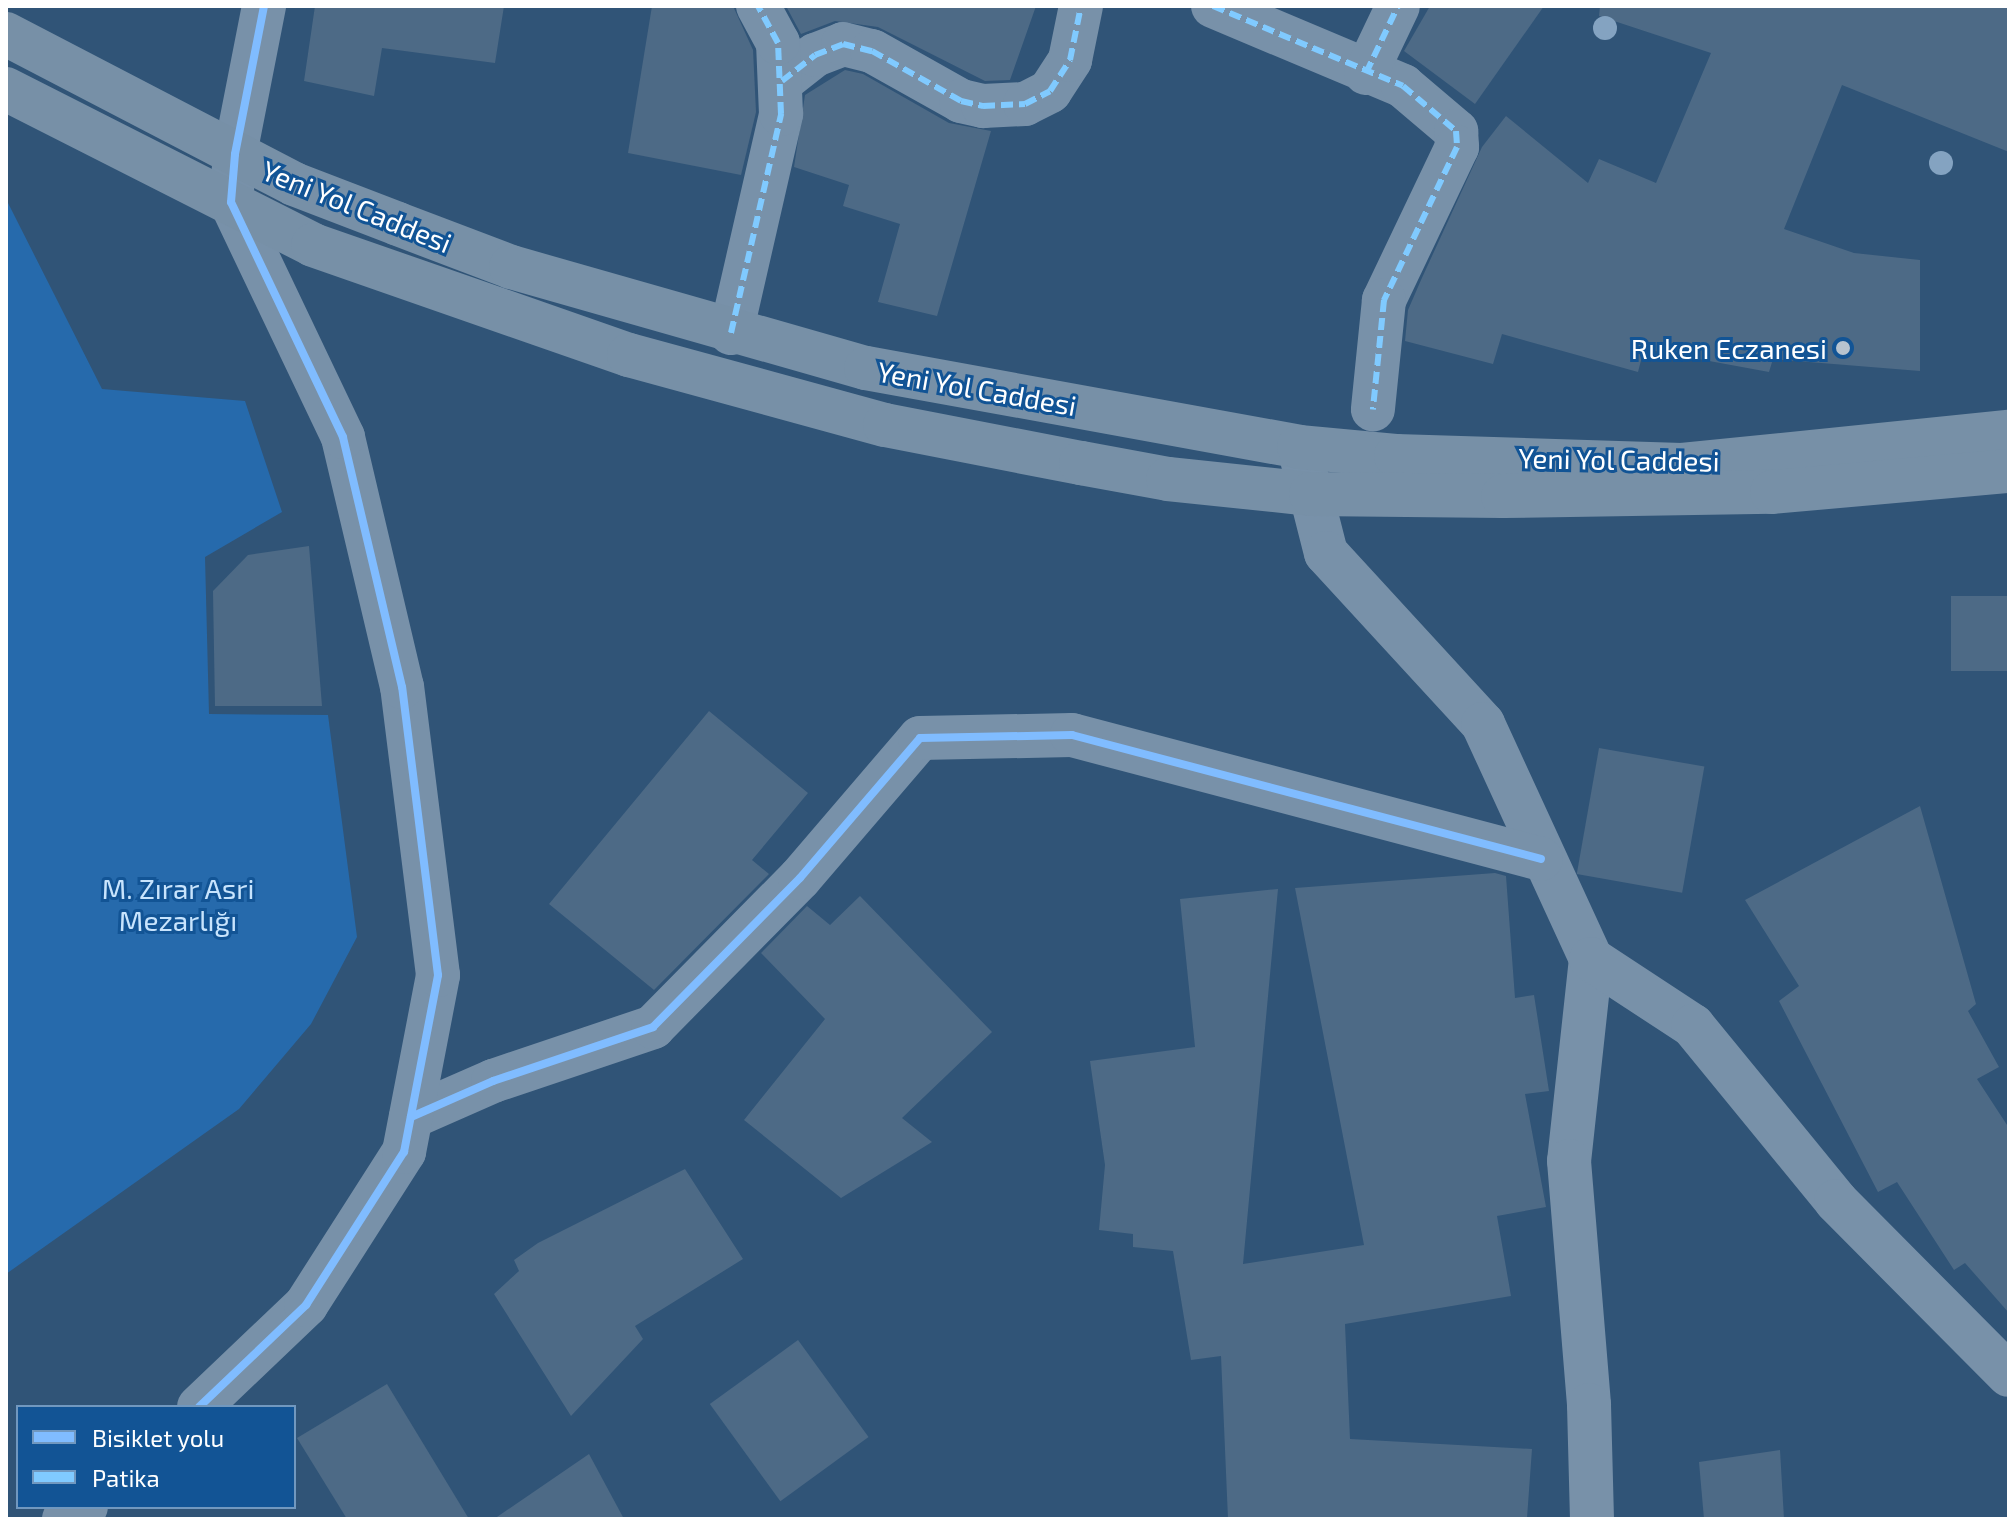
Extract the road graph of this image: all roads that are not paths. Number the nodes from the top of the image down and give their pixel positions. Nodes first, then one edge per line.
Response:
1 (264, 6) edge
2 (758, 6) edge
3 (1081, 6) edge
4 (1213, 6) edge
5 (1398, 6) edge
6 (6, 34) edge
7 (1366, 73) junction
8 (782, 81) junction
9 (6, 89) edge
10 (235, 154) junction
11 (231, 202) junction
12 (731, 333) junction
13 (1373, 409) dead end
14 (2009, 432) edge
15 (1299, 447) junction
16 (2009, 471) edge
17 (1311, 494) junction
18 (1541, 859) junction
19 (1591, 959) junction
20 (411, 1117) junction
21 (2009, 1375) edge
22 (201, 1405) edge
23 (82, 1509) edge
24 (64, 1519) edge
25 (1592, 1519) edge

1 - 10 street
2 - 8 street
3 - 8 street
4 - 7 street
5 - 7 street
6 - 10 main road, Yeni Yol Caddesi
7 - 13 street
8 - 12 street
9 - 11 main road, Yeni Yol Caddesi
10 - 11 street
10 - 12 main road, Yeni Yol Caddesi
11 - 17 main road, Yeni Yol Caddesi
11 - 20 street
12 - 15 main road, Yeni Yol Caddesi
14 - 15 main road, Yeni Yol Caddesi
15 - 17 street
16 - 17 main road, Yeni Yol Caddesi
17 - 18 street
18 - 19 street
18 - 20 street
19 - 21 street
19 - 25 street
20 - 22 street
23 - 24 street

